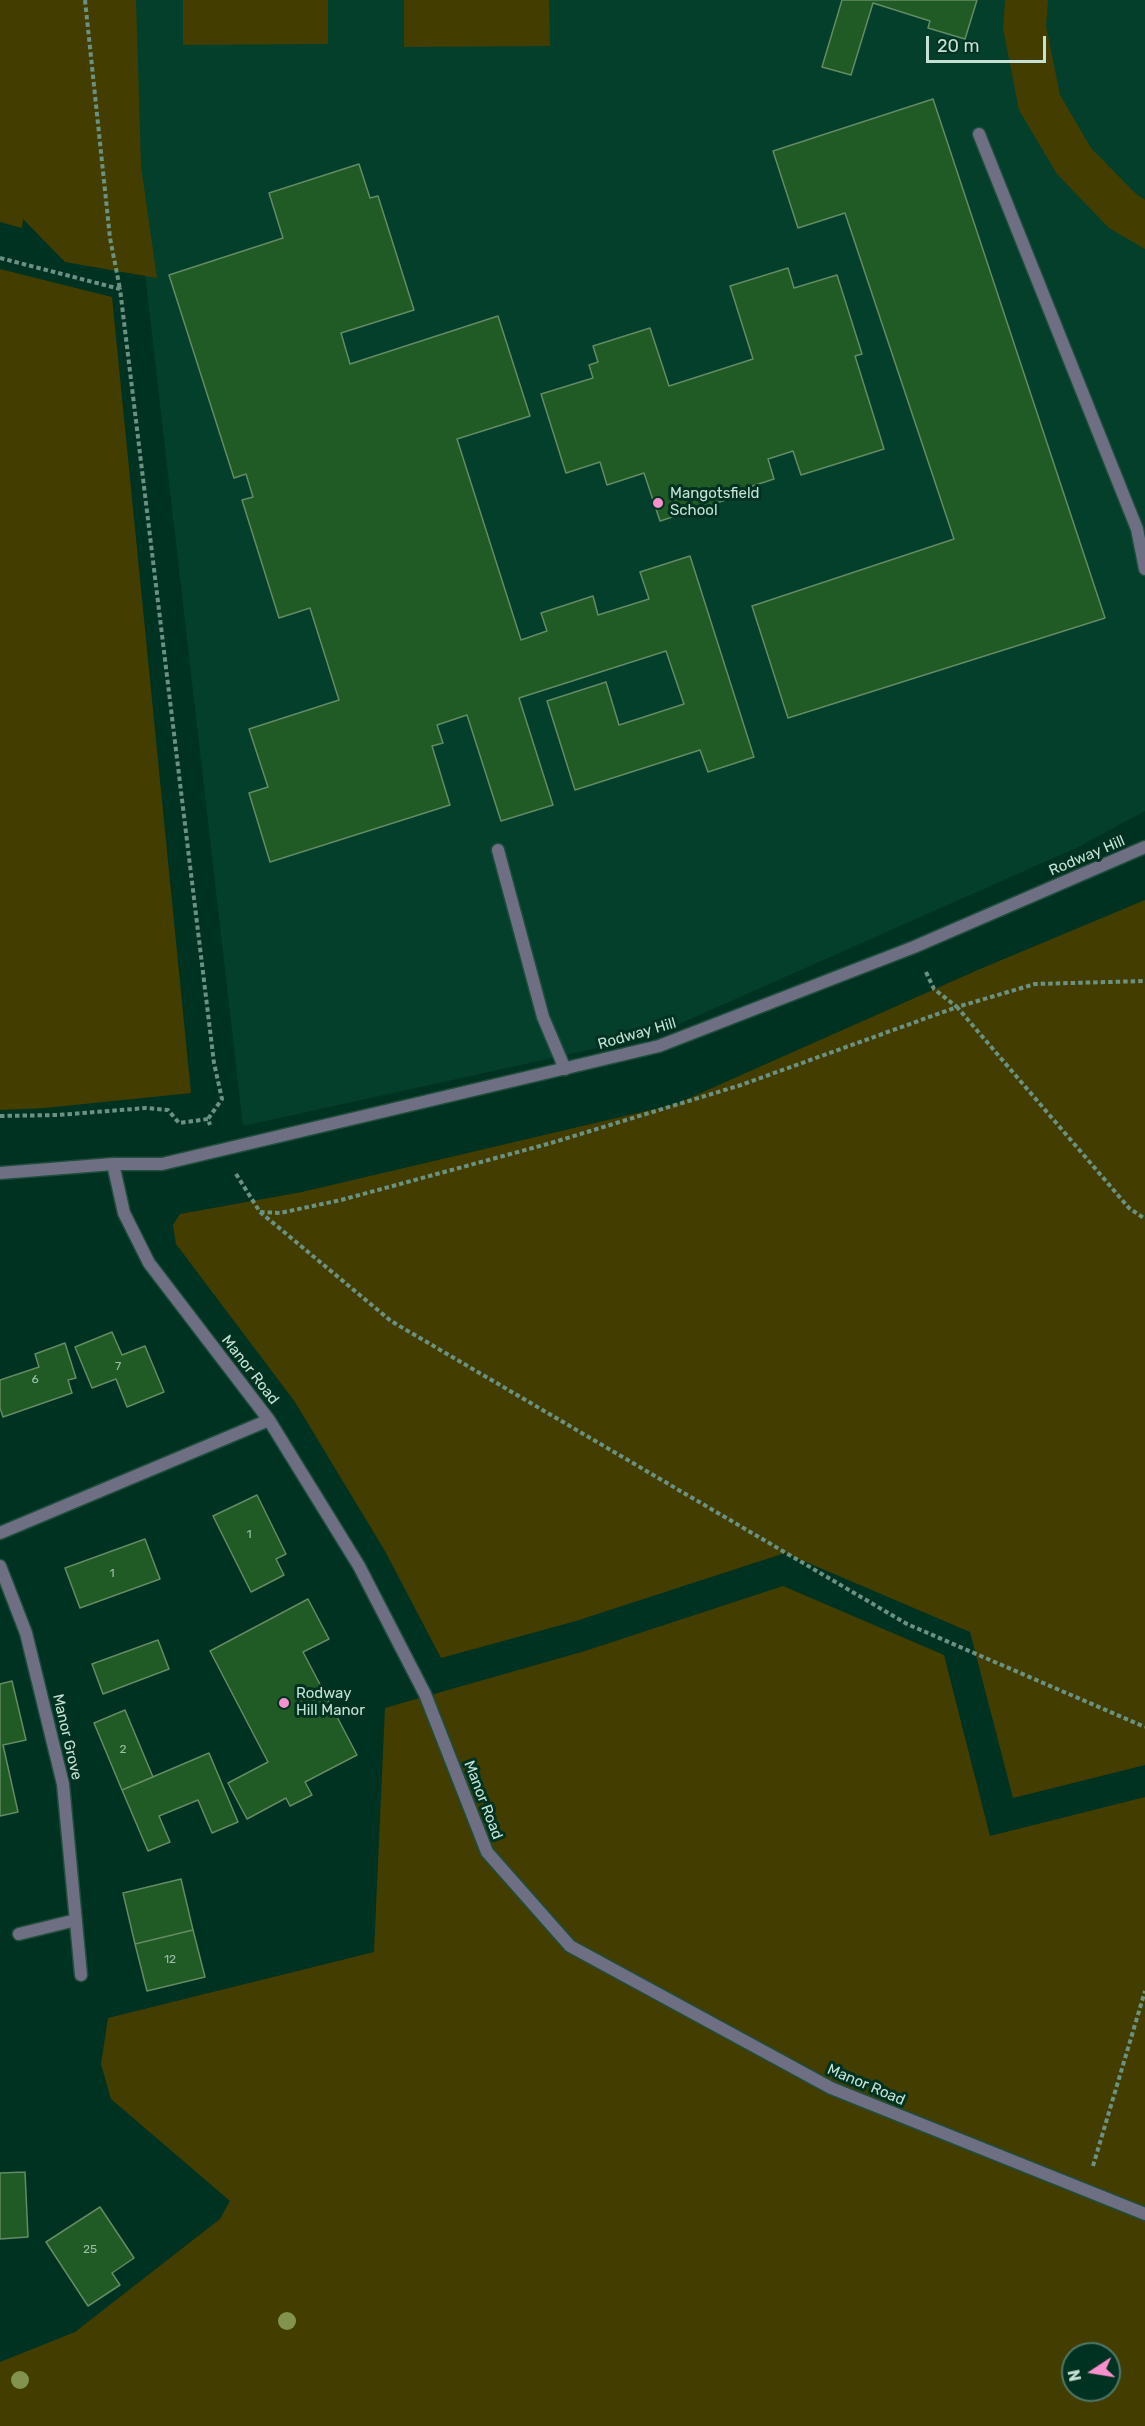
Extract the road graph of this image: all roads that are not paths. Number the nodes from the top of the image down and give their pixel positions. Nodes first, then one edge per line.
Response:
1 (979, 134) dead end
2 (1145, 569) edge
3 (1145, 848) edge
4 (498, 850) dead end
5 (565, 1069) junction
6 (113, 1164) junction
7 (0, 1173) edge
8 (269, 1419) junction
9 (0, 1533) edge
10 (0, 1566) edge
11 (76, 1920) junction
12 (19, 1934) dead end
13 (81, 1975) dead end
14 (1145, 2214) edge

1 - 2 street
3 - 5 street, Rodway Hill
4 - 5 street
5 - 6 street, Rodway Hill
6 - 7 street, Rodway Hill
6 - 8 street, Manor Road
8 - 9 street
8 - 14 street, Manor Road
10 - 11 street, Manor Grove
11 - 12 street
11 - 13 street, Manor Grove

